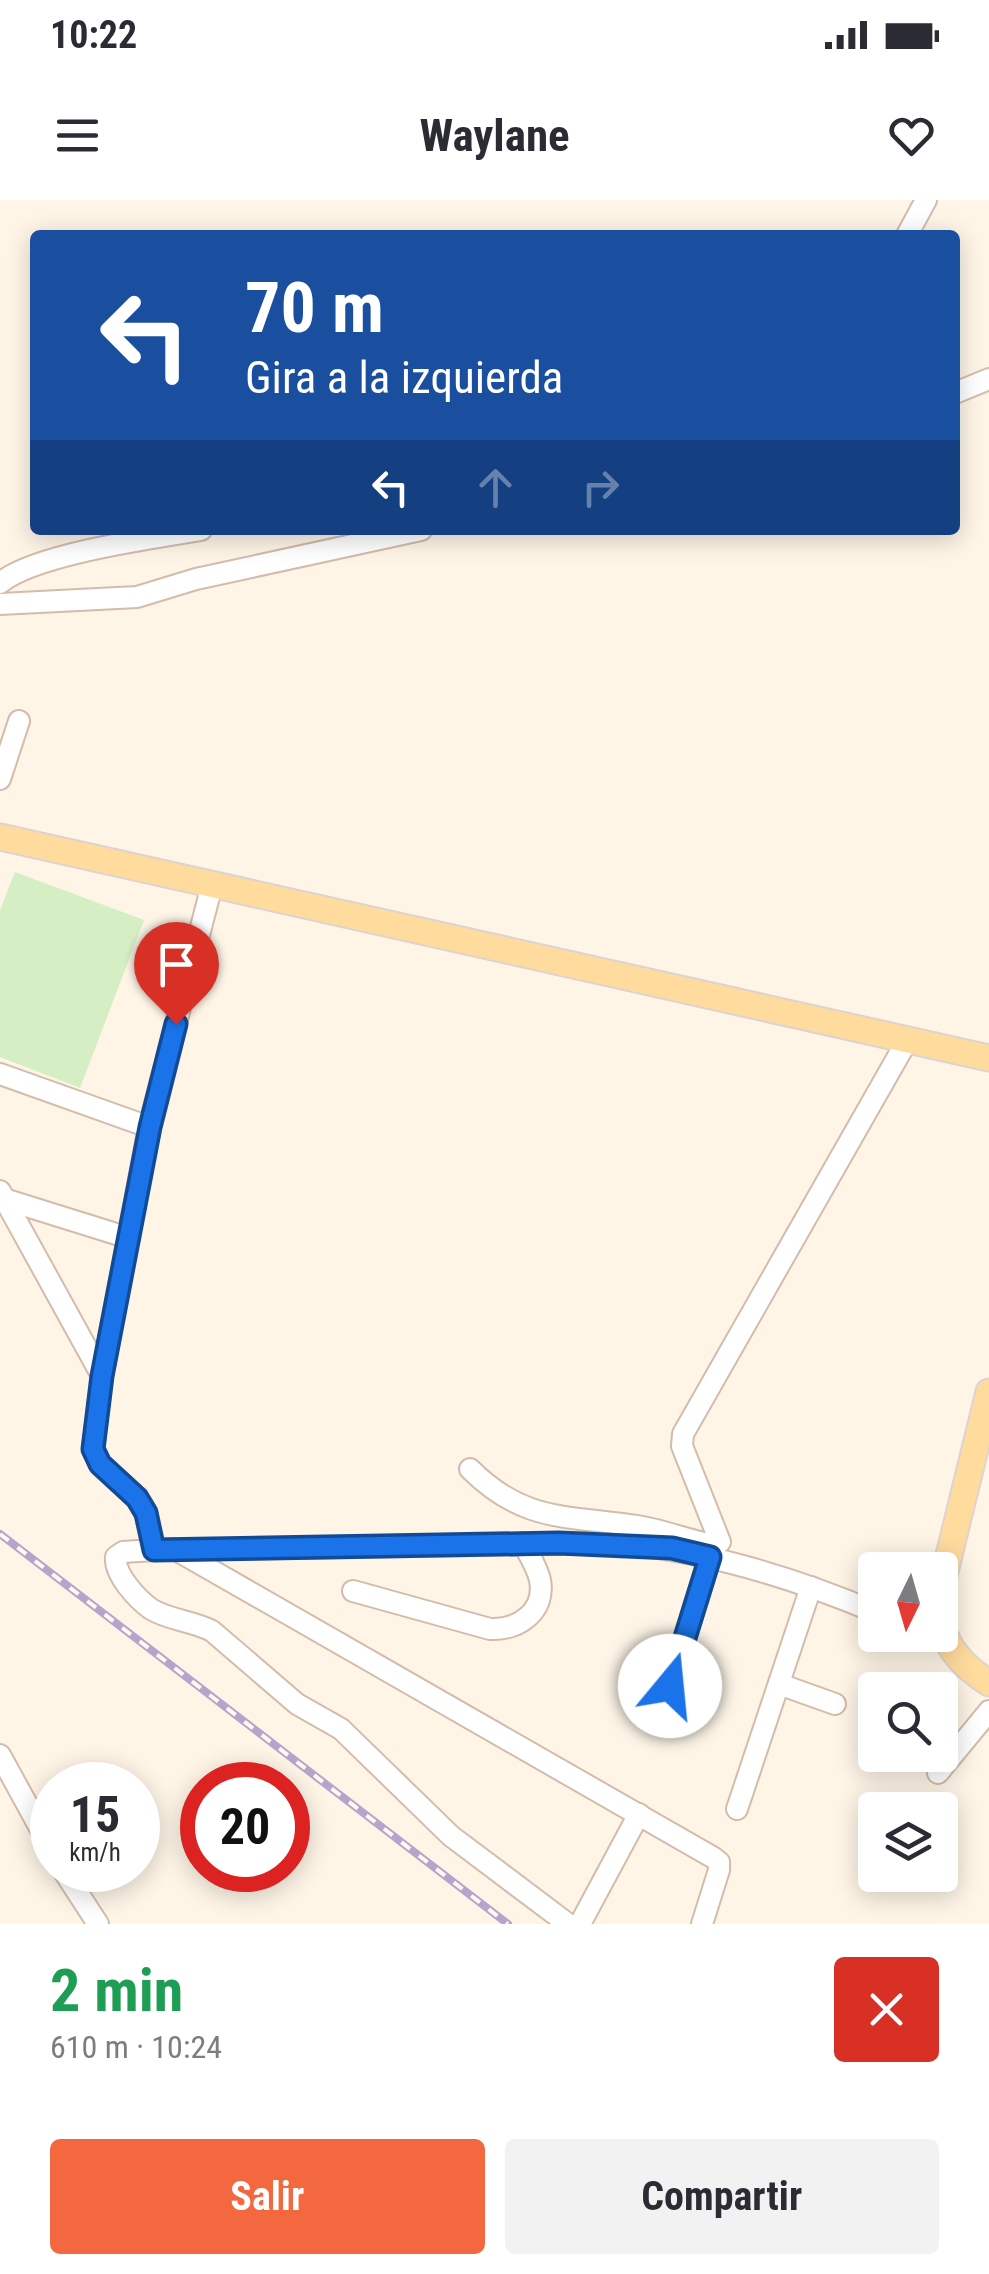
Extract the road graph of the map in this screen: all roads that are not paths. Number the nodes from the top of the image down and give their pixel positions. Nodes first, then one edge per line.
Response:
1 (926, 200) edge
2 (911, 230) edge
3 (989, 379) edge
4 (960, 392) edge
5 (173, 535) edge
6 (398, 535) edge
7 (0, 583) edge
8 (0, 604) edge
9 (19, 721) dead end
10 (0, 779) edge
11 (0, 837) edge
12 (212, 885) junction
13 (908, 1038) junction
14 (989, 1058) edge
15 (0, 1074) edge
16 (150, 1127) junction
17 (2, 1195) edge
18 (129, 1238) junction
19 (102, 1376) junction
20 (989, 1392) edge
21 (470, 1468) dead end
22 (523, 1543) junction
23 (154, 1550) junction
24 (176, 1550) junction
25 (950, 1552) edge
26 (710, 1557) junction
27 (811, 1587) junction
28 (352, 1591) dead end
29 (858, 1605) edge
30 (953, 1652) edge
31 (989, 1683) edge
32 (779, 1684) junction
33 (835, 1704) dead end
34 (989, 1711) edge
35 (660, 1719) dead end
36 (958, 1748) edge
37 (0, 1754) edge
38 (30, 1809) edge
39 (737, 1809) dead end
40 (639, 1814) junction
41 (77, 1892) edge
42 (98, 1924) edge
43 (568, 1924) edge
44 (580, 1924) edge
45 (702, 1924) edge

1 - 2 street
3 - 4 street
5 - 7 street
6 - 8 street
9 - 10 street
11 - 12 main road
12 - 13 main road
12 - 16 street
13 - 14 main road
13 - 21 street
15 - 16 street
16 - 18 street
17 - 18 street
17 - 19 street
18 - 19 street
19 - 23 street
20 - 25 main road
22 - 24 street
22 - 26 street
22 - 28 street
23 - 24 street
23 - 43 street
24 - 40 street
26 - 27 street
26 - 35 street
27 - 29 street
27 - 32 street
30 - 31 main road
32 - 33 street
32 - 39 street
34 - 36 street
37 - 38 street
40 - 44 street
40 - 45 street
41 - 42 street

